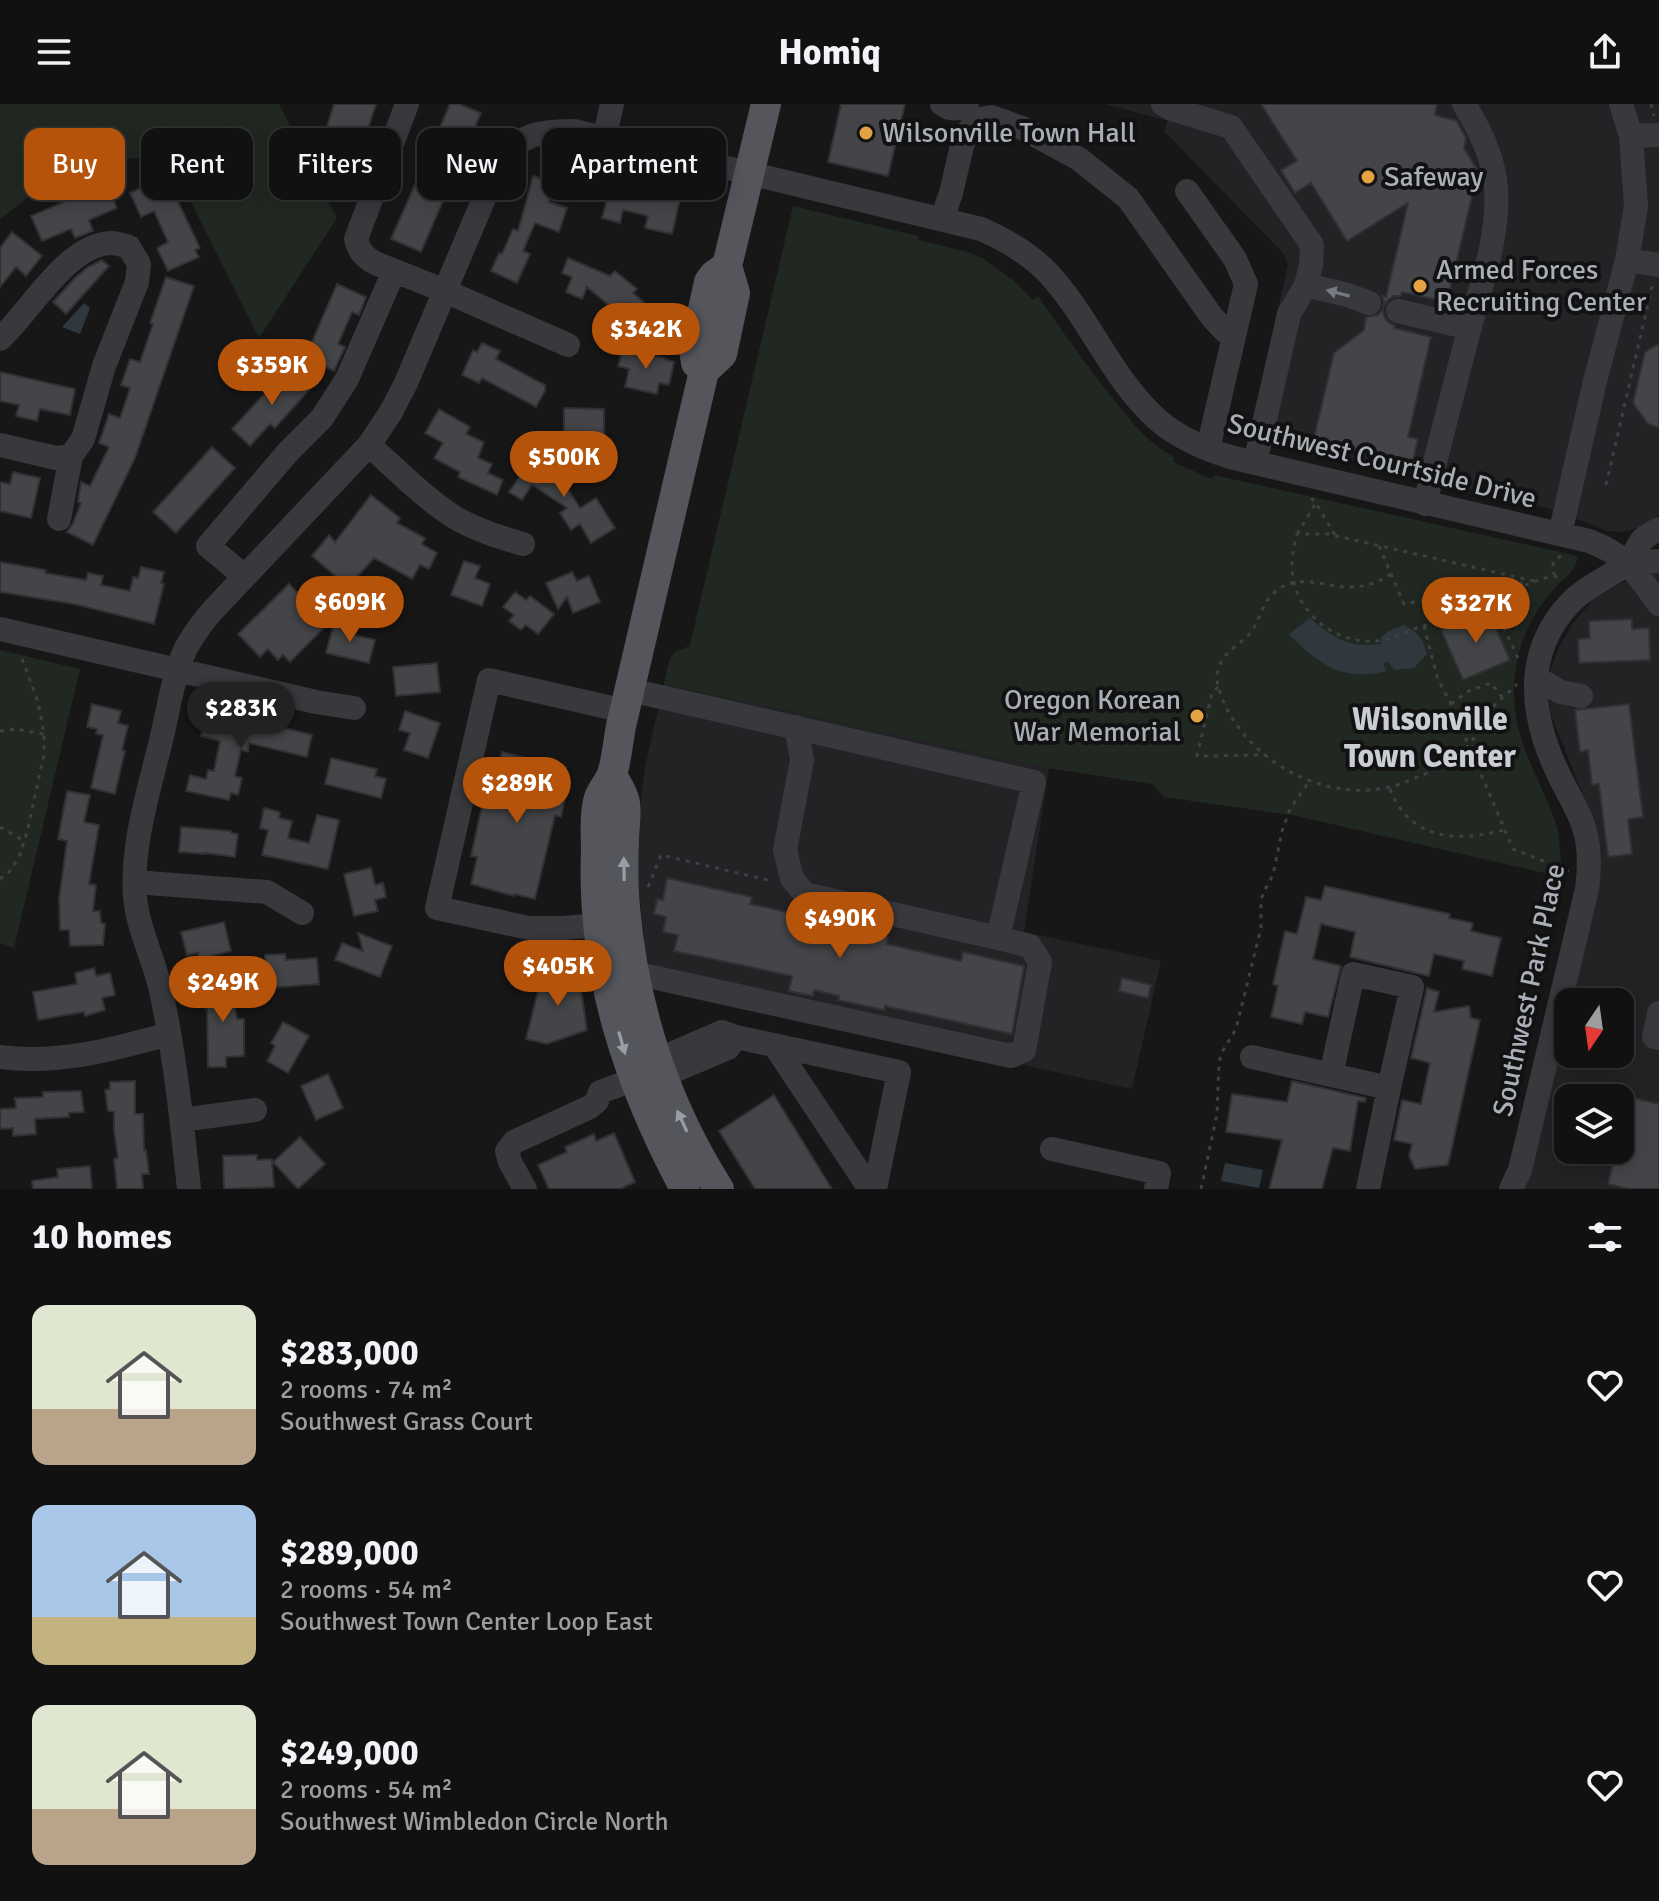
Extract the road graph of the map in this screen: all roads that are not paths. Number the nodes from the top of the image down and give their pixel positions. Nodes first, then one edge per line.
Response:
1 (407, 104) edge
2 (612, 104) edge
3 (766, 104) edge
4 (1163, 104) edge
5 (1464, 104) edge
6 (1621, 104) edge
7 (962, 110) edge
8 (607, 128) edge
9 (542, 132) edge
10 (1659, 135) edge
11 (1631, 136) junction
12 (726, 168) edge
13 (748, 173) junction
14 (1187, 191) dead end
15 (942, 219) junction
16 (1627, 260) junction
17 (1657, 270) edge
18 (394, 271) junction
19 (1306, 285) junction
20 (445, 291) junction
21 (1369, 303) dead end
22 (1398, 311) dead end
23 (1470, 328) junction
24 (1234, 334) junction
25 (0, 339) edge
26 (568, 345) dead end
27 (0, 445) edge
28 (369, 445) junction
29 (1208, 449) junction
30 (71, 456) junction
31 (1255, 463) junction
32 (1425, 504) junction
33 (59, 519) dead end
34 (1659, 529) edge
35 (523, 544) dead end
36 (1564, 544) junction
37 (1659, 561) edge
38 (1628, 563) junction
39 (244, 576) junction
40 (1659, 604) edge
41 (0, 629) edge
42 (178, 669) junction
43 (1525, 674) junction
44 (627, 700) junction
45 (354, 708) dead end
46 (1536, 711) junction
47 (796, 727) junction
48 (612, 775) junction
49 (135, 882) junction
50 (302, 913) dead end
51 (599, 925) junction
52 (998, 938) junction
53 (634, 973) junction
54 (1659, 1013) edge
55 (169, 1034) junction
56 (1659, 1038) edge
57 (775, 1046) junction
58 (0, 1057) edge
59 (1252, 1057) dead end
60 (651, 1072) junction
61 (1331, 1075) junction
62 (1389, 1088) junction
63 (255, 1110) dead end
64 (182, 1120) junction
65 (1052, 1149) dead end
66 (684, 1188) edge
67 (189, 1189) edge
68 (525, 1189) edge
69 (719, 1189) edge
70 (872, 1189) edge
71 (1156, 1189) edge
72 (1368, 1189) edge
73 (1511, 1189) edge

1 - 18 street
2 - 8 street
3 - 13 main road
4 - 19 street
5 - 23 street
6 - 11 street
7 - 15 street
7 - 24 street
9 - 20 street, Southwest Courtside Drive
10 - 11 street
11 - 16 street
12 - 13 street, Southwest Courtside Drive
13 - 15 street, Southwest Courtside Drive
13 - 44 main road
14 - 24 street
15 - 29 street, Southwest Courtside Drive
16 - 17 street
16 - 36 street
18 - 20 street
18 - 39 street
21 -> 19 street
19 - 31 street
20 - 26 street
20 - 28 street, Southwest Courtside Drive
22 - 23 street
23 - 32 street
24 - 29 street
25 - 30 street
27 - 30 street
28 - 35 street
28 - 39 street, Southwest Courtside Drive
29 - 31 street, Southwest Courtside Drive
30 - 33 street
31 - 32 street, Southwest Courtside Drive
32 - 36 street, Southwest Courtside Drive
34 - 38 street, Southwest Park Place
36 - 38 street, Southwest Courtside Drive
37 - 38 street, Southwest Park Place
38 - 40 street
38 - 43 street, Southwest Park Place
39 - 42 street, Southwest Courtside Drive
41 - 42 street
42 - 45 street
42 - 49 street, Southwest Courtside Drive
43 - 46 street, Southwest Park Place
43 - 46 street
44 - 47 street
44 - 48 main road
44 - 51 street
46 - 73 street, Southwest Park Place
47 - 52 street
47 - 52 street
48 - 51 main road
53 -> 48 main road
49 - 50 street
49 - 55 street, Southwest Courtside Drive
51 -> 60 main road
52 - 53 street
53 - 60 main road
54 - 56 street
55 - 58 street
55 - 64 street, Southwest Courtside Drive
57 - 60 street
57 - 70 street
57 - 70 street
59 - 61 street
60 - 66 main road
60 - 68 street
69 -> 60 main road
61 - 62 street
61 - 62 street
62 - 72 street
63 - 64 street
64 - 67 street, Southwest Courtside Drive
65 - 71 street

